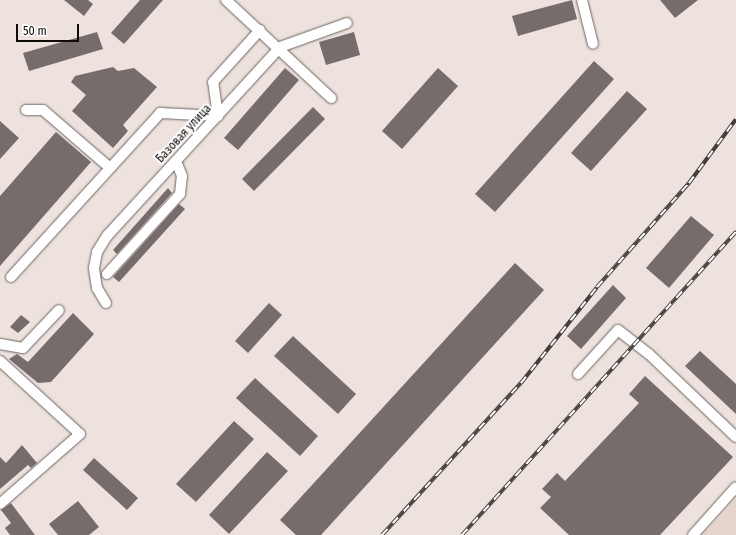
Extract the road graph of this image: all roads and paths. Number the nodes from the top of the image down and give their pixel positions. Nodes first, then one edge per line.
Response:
1 (226, 0) edge
2 (582, 0) edge
3 (347, 23) dead end
4 (260, 30) junction
5 (593, 44) dead end
6 (280, 47) junction
7 (331, 98) dead end
8 (26, 110) dead end
9 (218, 116) junction
10 (176, 161) junction
11 (109, 167) junction
12 (107, 274) dead end
13 (11, 277) dead end
14 (106, 303) dead end
15 (59, 310) dead end
16 (0, 344) edge
17 (0, 361) edge
18 (578, 374) dead end
19 (736, 437) edge
20 (736, 487) edge
21 (0, 504) edge
22 (692, 535) edge

1 - 4 street
2 - 5 street
3 - 6 street, Базовая улица
4 - 6 street
4 - 9 street
6 - 7 street
6 - 9 street, Базовая улица
8 - 11 street
9 - 10 street, Базовая улица
9 - 11 street
10 - 12 street
10 - 14 street, Базовая улица
11 - 13 street
15 - 16 street
17 - 21 street
18 - 19 street
20 - 22 street

